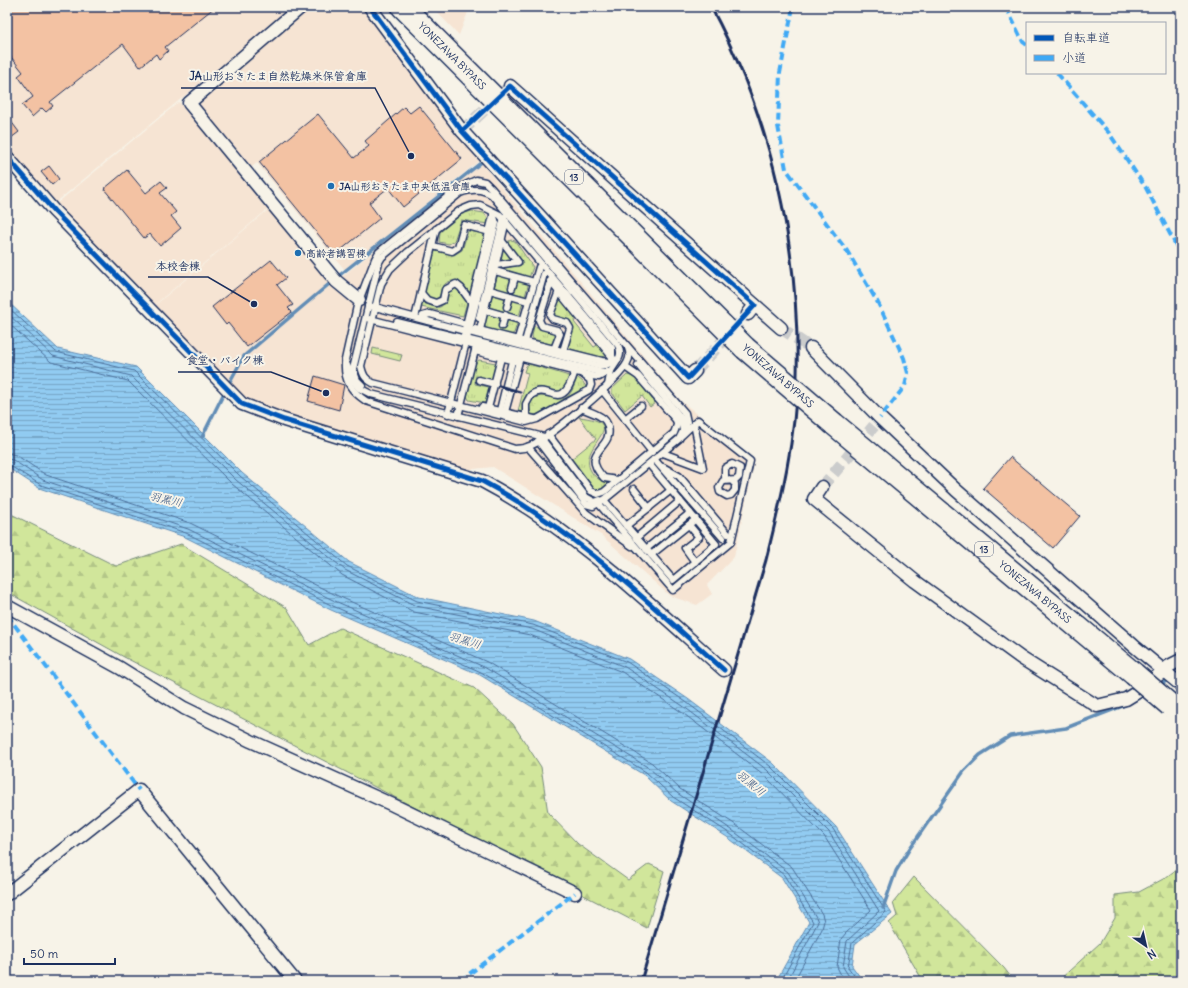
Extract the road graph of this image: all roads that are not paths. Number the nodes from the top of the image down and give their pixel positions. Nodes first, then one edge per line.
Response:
1 (301, 7) edge
2 (370, 7) edge
3 (403, 7) edge
4 (510, 86) dead end
5 (7, 157) edge
6 (480, 205) junction
7 (505, 211) junction
8 (493, 214) junction
9 (504, 223) junction
10 (436, 229) junction
11 (490, 232) junction
12 (502, 241) junction
13 (432, 246) junction
14 (539, 267) junction
15 (496, 268) junction
16 (544, 274) junction
17 (516, 277) junction
18 (534, 282) junction
19 (551, 282) junction
20 (512, 288) dead end
21 (490, 290) junction
22 (559, 291) junction
23 (421, 293) junction
24 (510, 296) junction
25 (473, 300) junction
26 (528, 301) junction
27 (366, 303) junction
28 (377, 306) junction
29 (507, 307) dead end
30 (485, 310) junction
31 (416, 314) junction
32 (505, 315) junction
33 (366, 316) junction
34 (375, 318) junction
35 (523, 321) junction
36 (502, 326) dead end
37 (780, 328) tunnel mouth
38 (472, 330) junction
39 (517, 342) junction
40 (470, 343) junction
41 (524, 344) junction
42 (626, 345) junction
43 (811, 348) tunnel mouth
44 (554, 349) junction
45 (563, 352) junction
46 (630, 354) junction
47 (513, 356) junction
48 (501, 358) junction
49 (520, 358) junction
50 (345, 360) junction
51 (612, 360) junction
52 (625, 367) junction
53 (574, 371) junction
54 (609, 371) junction
55 (695, 372) dead end
56 (581, 373) junction
57 (479, 380) dead end
58 (494, 384) junction
59 (608, 385) junction
60 (602, 390) junction
61 (449, 400) junction
62 (460, 403) junction
63 (565, 405) junction
64 (641, 406) dead end
65 (488, 408) junction
66 (580, 409) junction
67 (446, 411) junction
68 (503, 411) junction
69 (457, 414) junction
70 (526, 418) junction
71 (537, 419) junction
72 (625, 419) junction
73 (694, 424) junction
74 (683, 433) junction
75 (544, 437) junction
76 (528, 447) junction
77 (652, 452) junction
78 (738, 452) junction
79 (662, 453) junction
80 (654, 459) junction
81 (649, 464) junction
82 (734, 465) junction
83 (618, 480) junction
84 (730, 480) junction
85 (822, 488) tunnel mouth
86 (634, 489) dead end
87 (671, 490) junction
88 (735, 490) junction
89 (743, 492) junction
90 (604, 500) junction
91 (680, 501) junction
92 (649, 508) junction
93 (690, 513) junction
94 (696, 519) junction
95 (689, 525) junction
96 (626, 526) junction
97 (734, 529) junction
98 (726, 536) junction
99 (636, 538) junction
100 (716, 544) junction
101 (646, 549) junction
102 (640, 552) junction
103 (651, 555) junction
104 (696, 562) junction
105 (7, 606) edge
106 (1181, 660) edge
107 (724, 670) dead end
108 (1166, 673) junction
109 (1142, 682) junction
110 (1181, 685) edge
111 (1176, 709) edge
112 (575, 893) dead end
113 (7, 894) edge
114 (294, 981) edge

1 - 27 street
2 - 55 street
3 - 109 highway, YONEZAWA BYPASS / 13, bridge
4 - 37 street
5 - 107 street
6 - 8 lane
6 - 9 lane
6 - 10 lane
7 - 9 lane
7 - 27 lane
7 - 54 lane
8 - 9 lane
8 - 11 lane
8 - 38 lane
9 - 12 lane
9 - 14 lane
9 - 38 lane
9 - 51 lane
10 - 13 lane
10 - 28 lane
11 - 13 lane
11 - 25 lane
12 - 15 lane
12 - 15 lane
13 - 23 lane
14 - 16 lane
14 - 18 lane
15 - 17 lane
15 - 21 lane
16 - 19 lane
16 - 41 lane
17 - 18 lane
17 - 20 lane
18 - 26 lane
19 - 22 lane
19 - 44 lane
21 - 24 lane
21 - 30 lane
22 - 45 lane
22 - 51 lane
23 - 25 lane
23 - 31 lane
24 - 26 lane
24 - 29 lane
25 - 38 lane
26 - 35 lane
27 - 28 lane
27 - 33 lane
27 - 42 lane
27 - 50 lane
28 - 31 lane
28 - 34 lane
28 - 38 lane
30 - 32 lane
30 - 38 lane
31 - 38 lane
32 - 35 lane
32 - 36 lane
33 - 34 lane
33 - 67 lane
34 - 40 lane
34 - 61 lane
35 - 39 lane
38 - 39 lane
38 - 40 lane
38 - 40 lane
39 - 41 lane
39 - 47 lane
40 - 47 lane
40 - 48 lane
40 - 61 lane
40 - 62 lane
41 - 44 lane
41 - 49 lane
41 - 51 lane
42 - 46 lane
42 - 74 lane
43 - 108 street
44 - 45 lane
45 - 51 lane
46 - 52 lane
46 - 74 lane
47 - 48 lane
47 - 49 lane
47 - 49 lane
47 - 68 lane
48 - 58 lane
49 - 53 lane
49 - 54 lane
49 - 68 lane
50 - 67 lane
50 - 76 lane
52 - 59 lane
52 - 77 lane
53 - 56 lane
53 - 70 lane
54 - 56 lane
54 - 59 lane
56 - 63 lane
57 - 58 lane
58 - 65 lane
59 - 60 lane
60 - 66 lane
60 - 72 lane
61 - 62 lane
61 - 67 lane
62 - 65 lane
62 - 69 lane
62 - 71 lane
63 - 66 lane
63 - 71 lane
64 - 72 lane
65 - 68 lane
66 - 75 lane
66 - 83 lane
67 - 69 lane
68 - 70 lane
69 - 75 lane
70 - 71 lane
72 - 77 lane
73 - 74 lane
73 - 78 lane
73 - 79 lane
74 - 79 lane
75 - 76 lane
75 - 83 lane
75 - 90 lane
75 - 90 lane
76 - 102 lane
77 - 83 lane
78 - 82 lane
78 - 89 lane
79 - 80 lane
80 - 81 lane
80 - 98 lane
81 - 87 lane
81 - 90 lane
82 - 84 lane
82 - 84 lane
84 - 88 lane
84 - 88 lane
85 - 109 street
86 - 92 lane
87 - 91 lane
87 - 92 lane
88 - 89 lane
89 - 97 lane
90 - 96 lane
90 - 102 lane
91 - 93 lane
91 - 99 lane
92 - 96 lane
93 - 94 lane
93 - 101 lane
94 - 95 lane
94 - 100 lane
95 - 103 lane
95 - 104 lane
96 - 99 lane
97 - 98 lane
97 - 102 lane
98 - 100 lane
99 - 101 lane
100 - 104 lane
101 - 103 lane
103 - 104 lane
105 - 112 street
106 - 108 street
108 - 109 street
108 - 110 street
109 - 111 highway, YONEZAWA BYPASS / 13, bridge
113 - 114 street

